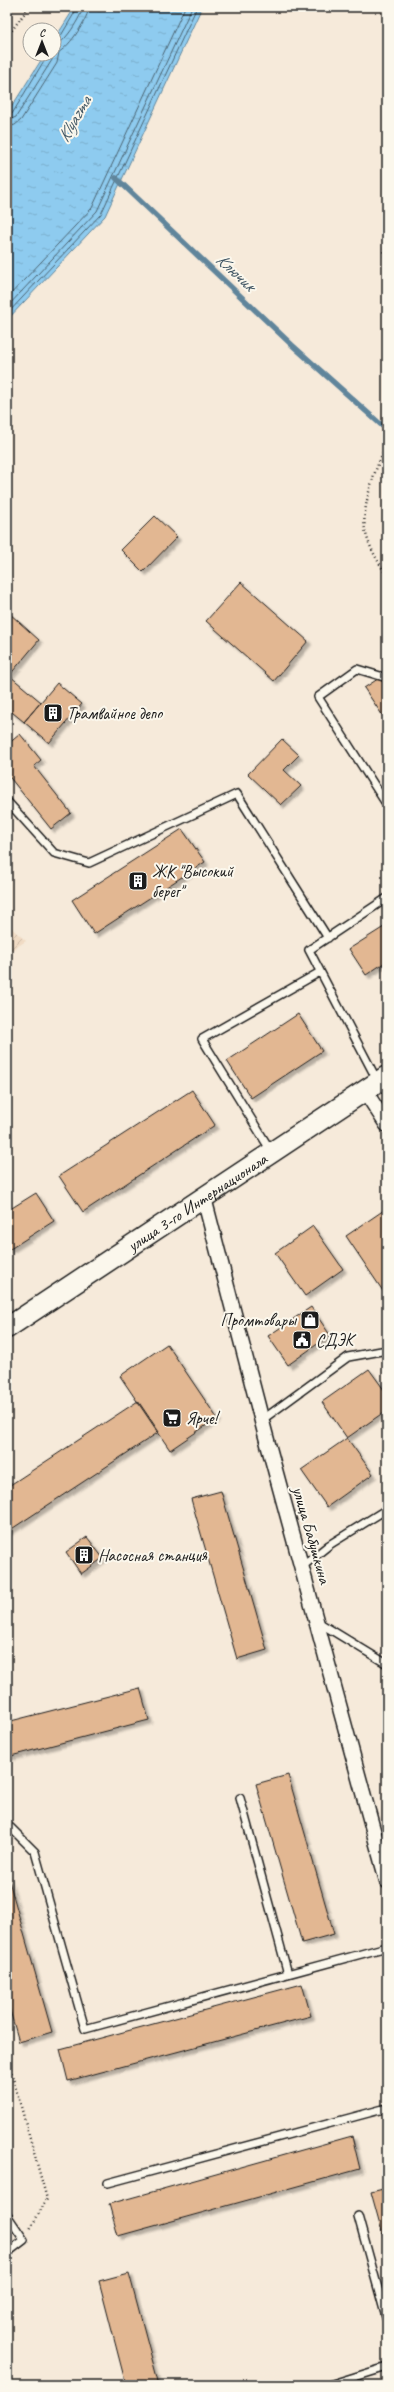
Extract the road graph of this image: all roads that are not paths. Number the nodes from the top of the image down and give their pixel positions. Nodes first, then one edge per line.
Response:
1 (387, 678) edge
2 (7, 801) edge
3 (387, 805) edge
4 (387, 898) edge
5 (328, 938) junction
6 (320, 972) junction
7 (376, 1083) edge
8 (387, 1125) edge
9 (273, 1152) junction
10 (204, 1198) junction
11 (7, 1328) edge
12 (387, 1350) edge
13 (262, 1420) junction
14 (387, 1509) edge
15 (303, 1566) junction
16 (318, 1622) junction
17 (387, 1664) edge
18 (240, 1798) dead end
19 (7, 1824) edge
20 (387, 1881) edge
21 (387, 1947) edge
22 (288, 1974) junction
23 (387, 2108) edge
24 (108, 2183) dead end
25 (7, 2215) edge
26 (358, 2216) dead end
27 (7, 2253) edge
28 (387, 2321) edge
29 (387, 2367) edge
30 (329, 2385) edge

1 - 3 lane
2 - 5 lane
4 - 5 lane
5 - 6 lane
6 - 7 lane
6 - 9 lane
7 - 8 street
7 - 9 main road, улица 3-го Интернационала
9 - 10 main road, улица 3-го Интернационала
10 - 11 main road, улица 3-го Интернационала
10 - 13 street, улица Бабушкина
12 - 13 lane
13 - 15 street, улица Бабушкина
14 - 15 lane
15 - 16 street, улица Бабушкина
16 - 17 lane
16 - 20 street, улица Бабушкина
18 - 22 lane
19 - 22 lane
21 - 22 lane
23 - 24 lane
25 - 27 lane
26 - 28 lane
29 - 30 lane

